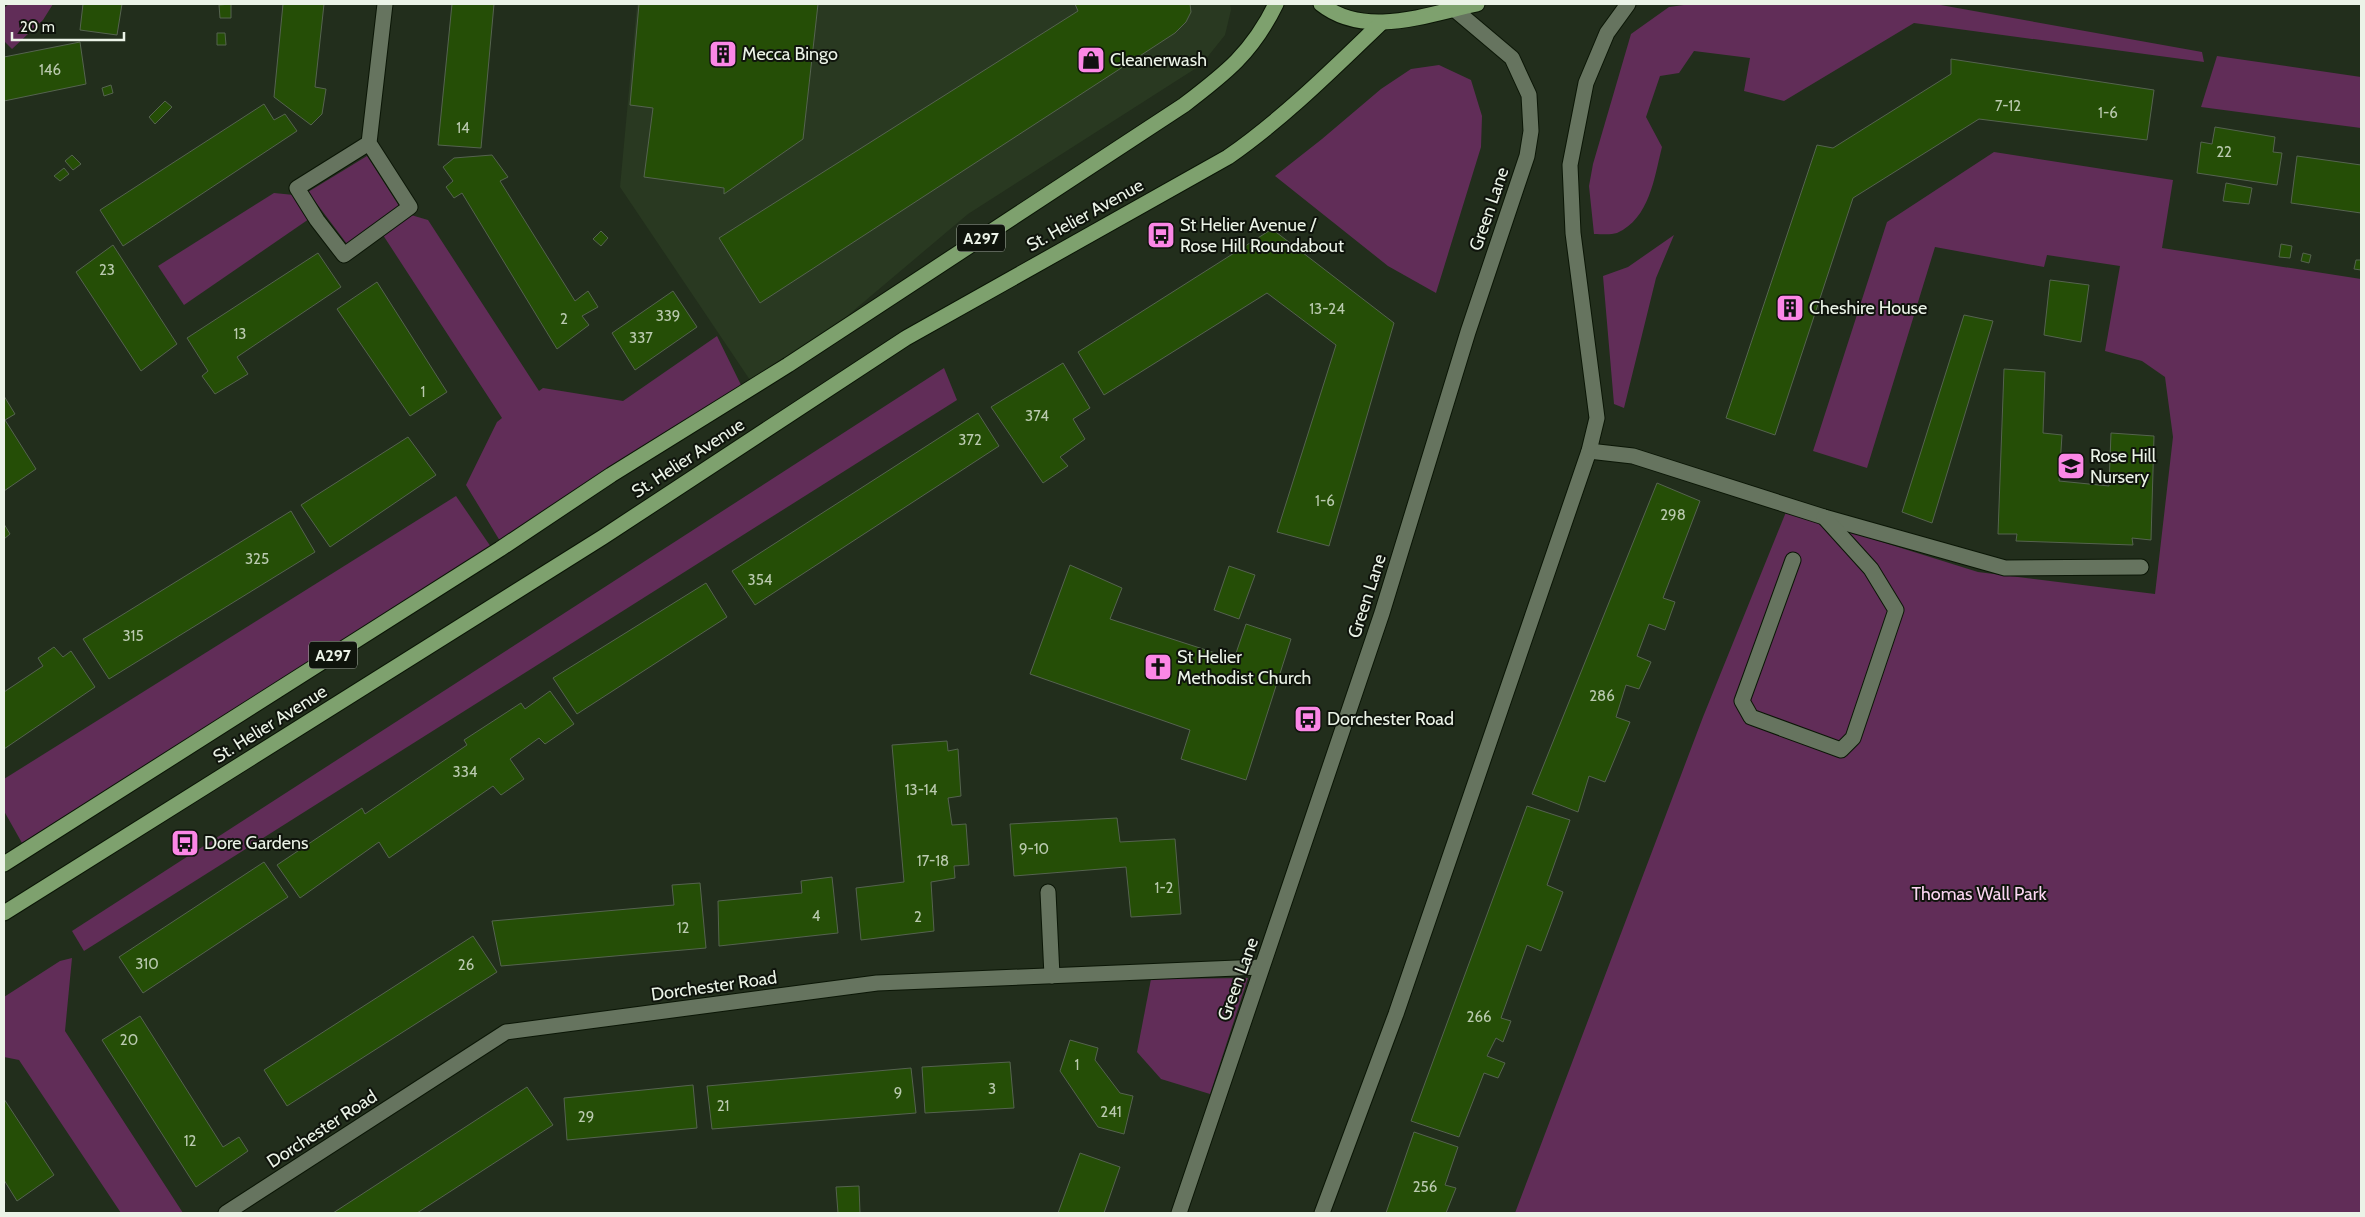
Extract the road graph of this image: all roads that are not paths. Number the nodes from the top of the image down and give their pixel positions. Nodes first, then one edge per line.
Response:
1 (385, 4) edge
2 (1276, 4) edge
3 (1321, 4) edge
4 (1477, 4) edge
5 (1628, 4) edge
6 (1454, 9) junction
7 (1381, 23) junction
8 (369, 144) junction
9 (1590, 451) junction
10 (1824, 518) junction
11 (1793, 560) dead end
12 (2141, 567) dead end
13 (4, 864) edge
14 (1048, 892) dead end
15 (4, 913) edge
16 (1261, 967) junction
17 (1052, 976) junction
18 (226, 1213) edge
19 (1179, 1213) edge
20 (1322, 1213) edge

1 - 8 main road
2 - 13 highway, St. Helier Avenue / A297
3 - 7 highway
4 - 6 highway
5 - 9 main road
6 - 7 highway
6 - 16 main road, Green Lane
7 - 15 highway, St. Helier Avenue
8 - 8 main road
9 - 10 main road
9 - 20 main road
10 - 11 main road
10 - 12 main road
14 - 17 main road
16 - 17 main road, Dorchester Road
16 - 19 main road, Green Lane
17 - 18 main road, Dorchester Road

